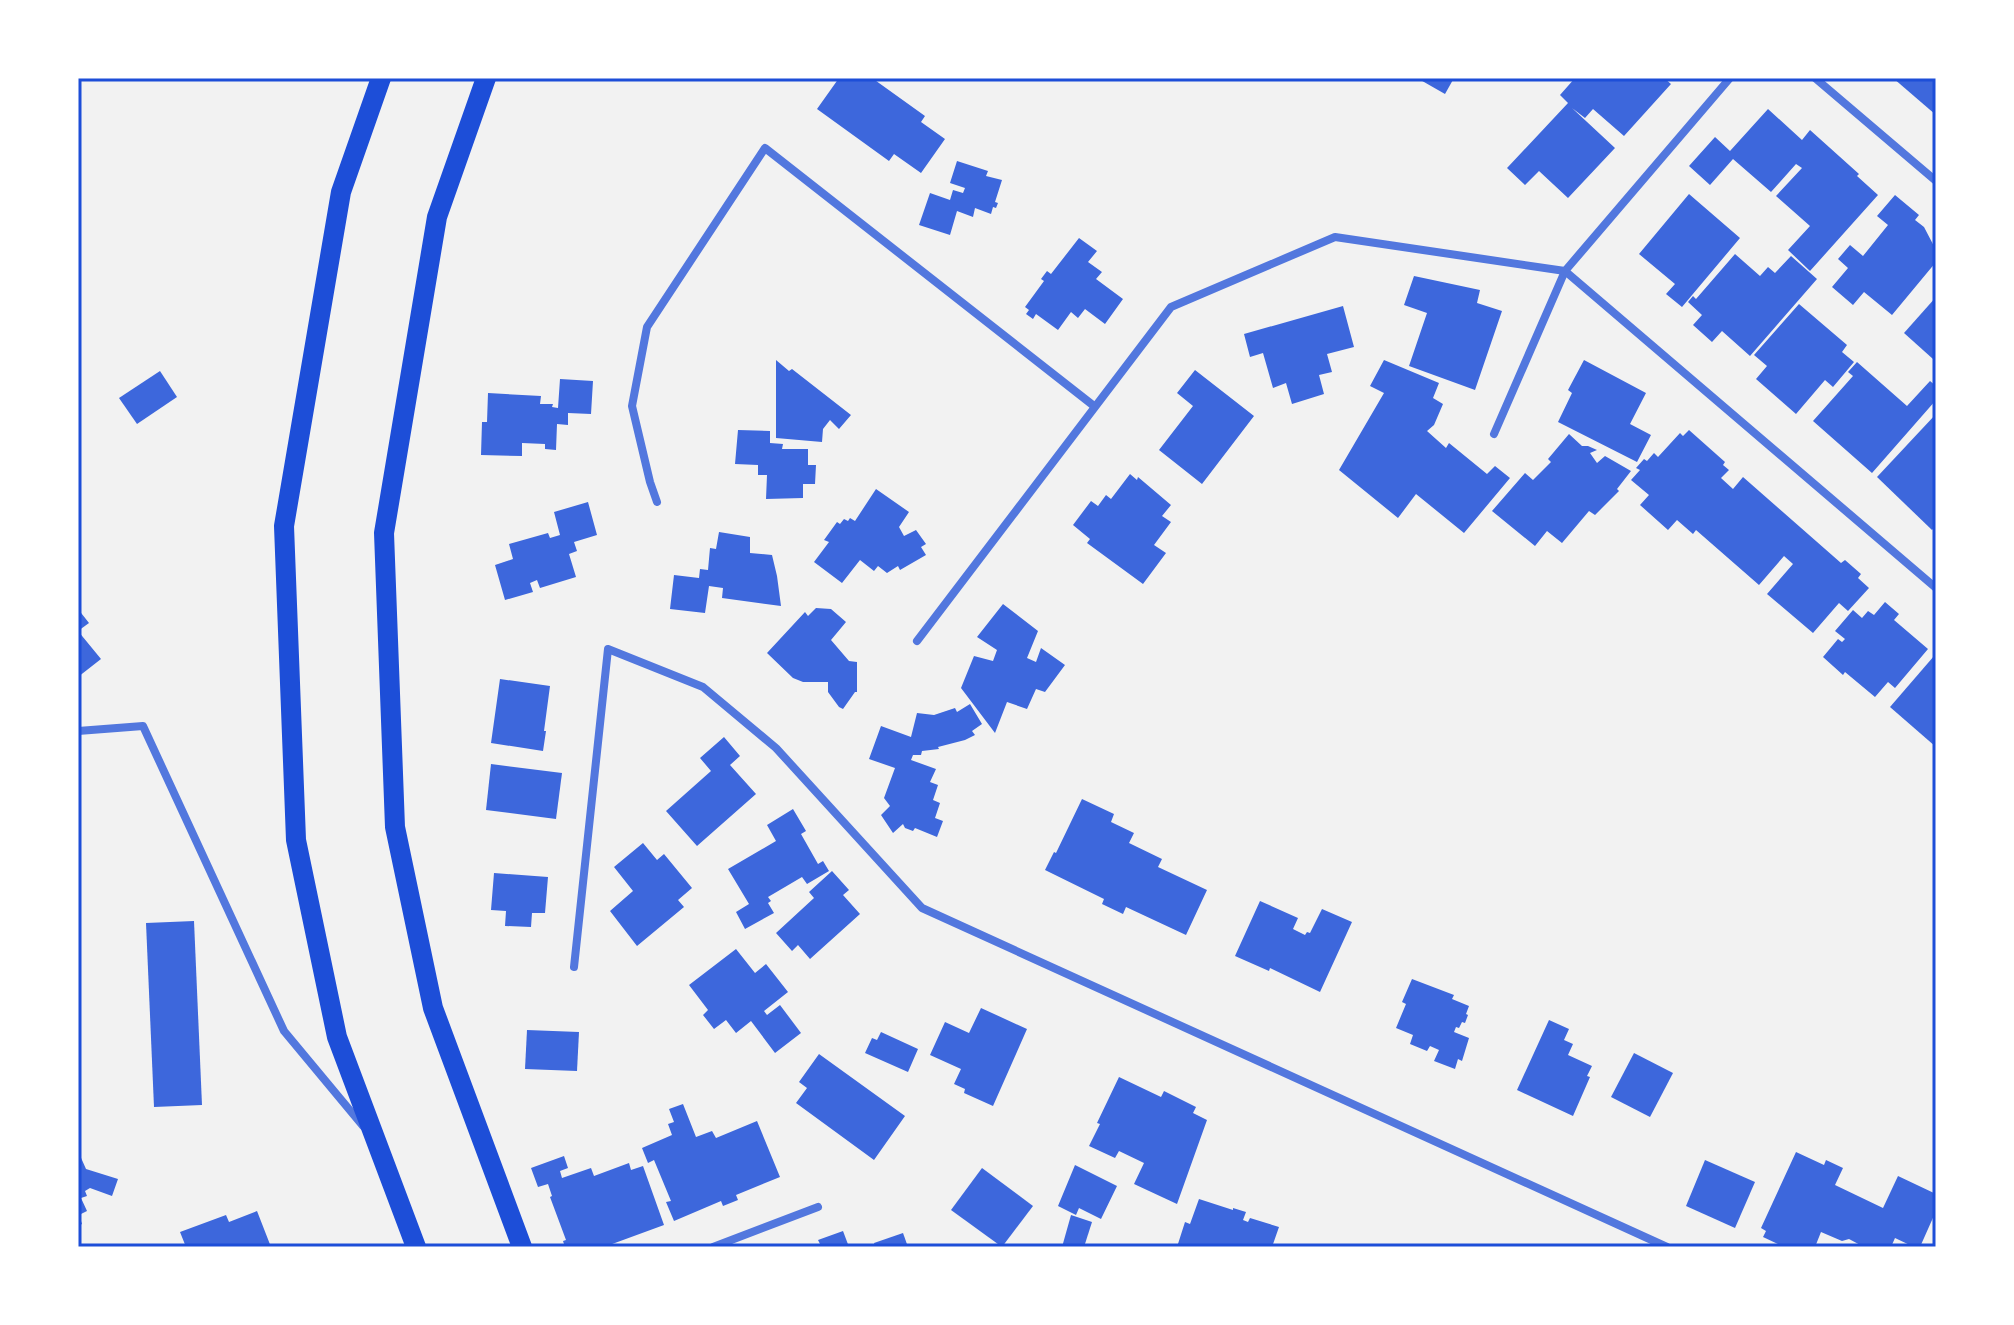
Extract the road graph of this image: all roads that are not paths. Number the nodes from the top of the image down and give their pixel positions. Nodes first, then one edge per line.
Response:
1 (381, 78) edge
2 (486, 78) edge
3 (1730, 78) edge
4 (1815, 78) edge
5 (1936, 181) edge
6 (1565, 271) junction
7 (1094, 406) junction
8 (1494, 434) dead end
9 (657, 502) dead end
10 (1936, 588) edge
11 (917, 641) dead end
12 (78, 731) edge
13 (574, 967) dead end
14 (377, 1142) junction
15 (818, 1207) dead end
16 (416, 1247) edge
17 (522, 1247) edge
18 (713, 1247) edge
19 (1667, 1247) edge

1 - 14 main road
2 - 17 main road
3 - 6 street
4 - 5 street
6 - 7 street
6 - 8 street
6 - 10 street
7 - 9 street
7 - 11 street
12 - 14 street
13 - 19 street
14 - 16 main road
15 - 18 street

